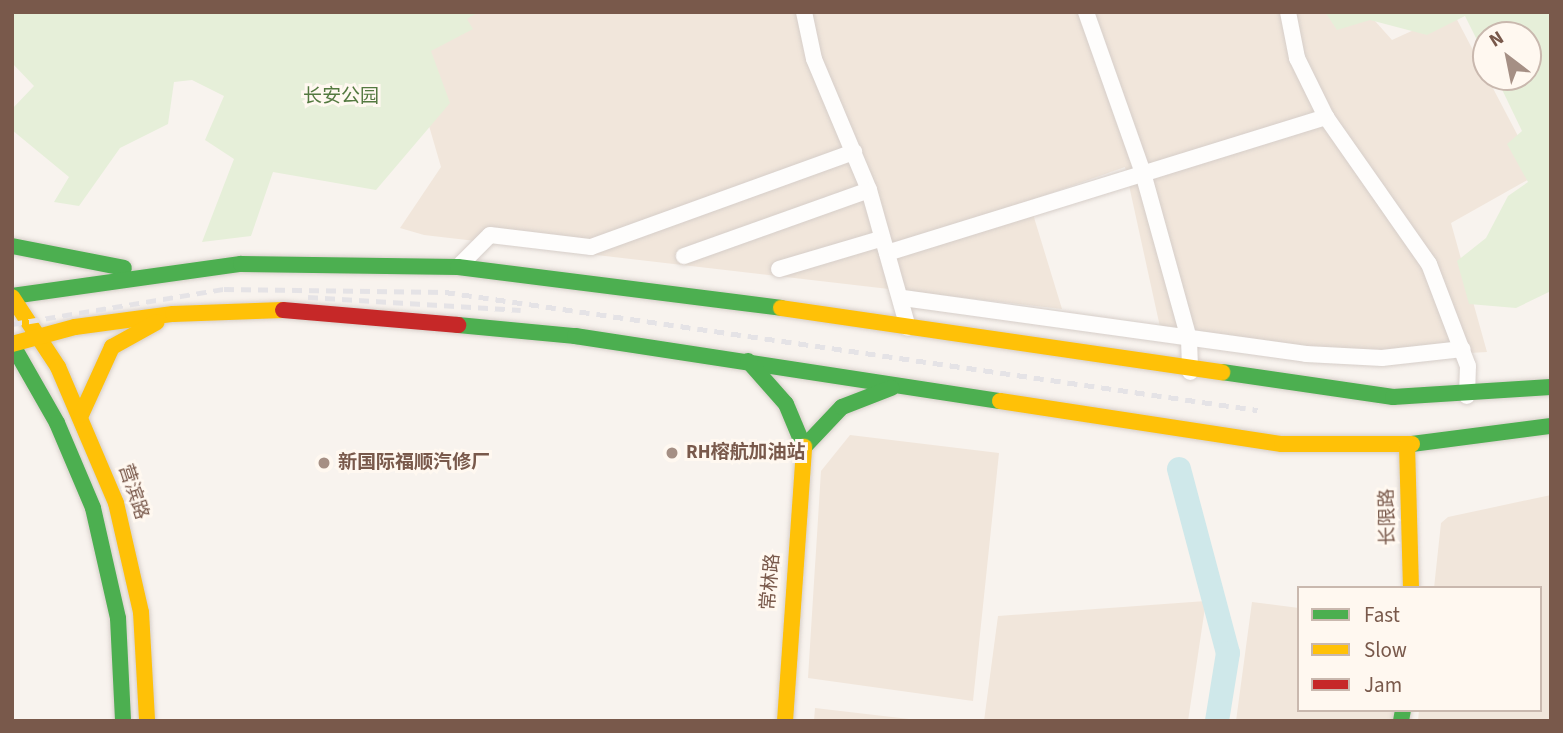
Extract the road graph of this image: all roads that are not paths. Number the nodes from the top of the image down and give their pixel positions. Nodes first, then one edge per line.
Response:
1 (804, 12) edge
2 (1086, 12) edge
3 (1287, 12) edge
4 (1325, 117) junction
5 (853, 152) junction
6 (1143, 173) junction
7 (869, 190) junction
8 (12, 246) edge
9 (883, 246) junction
10 (684, 256) dead end
11 (458, 267) junction
12 (779, 269) dead end
13 (161, 273) junction
14 (12, 296) edge
15 (903, 298) junction
16 (173, 314) junction
17 (908, 328) junction
18 (39, 336) junction
19 (1189, 339) junction
20 (12, 344) edge
21 (1462, 349) junction
22 (748, 361) junction
23 (1190, 372) junction
24 (902, 386) junction
25 (1551, 387) edge
26 (1466, 396) junction
27 (81, 415) junction
28 (1551, 425) edge
29 (1407, 445) junction
30 (804, 447) junction
31 (1411, 586) edge
32 (123, 721) edge
33 (147, 721) edge
34 (785, 721) edge

1 - 5 street
2 - 6 street
3 - 4 street
4 - 6 street
4 - 21 street
5 - 7 street
5 - 11 street
6 - 9 street
6 - 19 street
7 - 9 street
7 - 10 street
8 - 13 main road
9 - 12 street
9 - 15 street
11 - 13 main road
11 - 17 main road
13 - 14 main road
14 - 18 main road, 营滨路
15 - 17 street
15 - 19 street
16 - 18 main road
16 - 22 main road
16 - 27 main road
17 - 23 main road
18 - 20 main road
18 - 27 main road, 营滨路
19 - 21 street
19 - 23 street
20 - 32 main road
21 - 26 street
22 - 24 main road
22 - 30 main road
23 - 26 main road
24 - 29 main road
24 - 30 main road
25 - 26 main road
27 - 33 main road, 营滨路
28 - 29 main road
29 - 31 main road, 长限路
30 - 34 main road, 常林路

